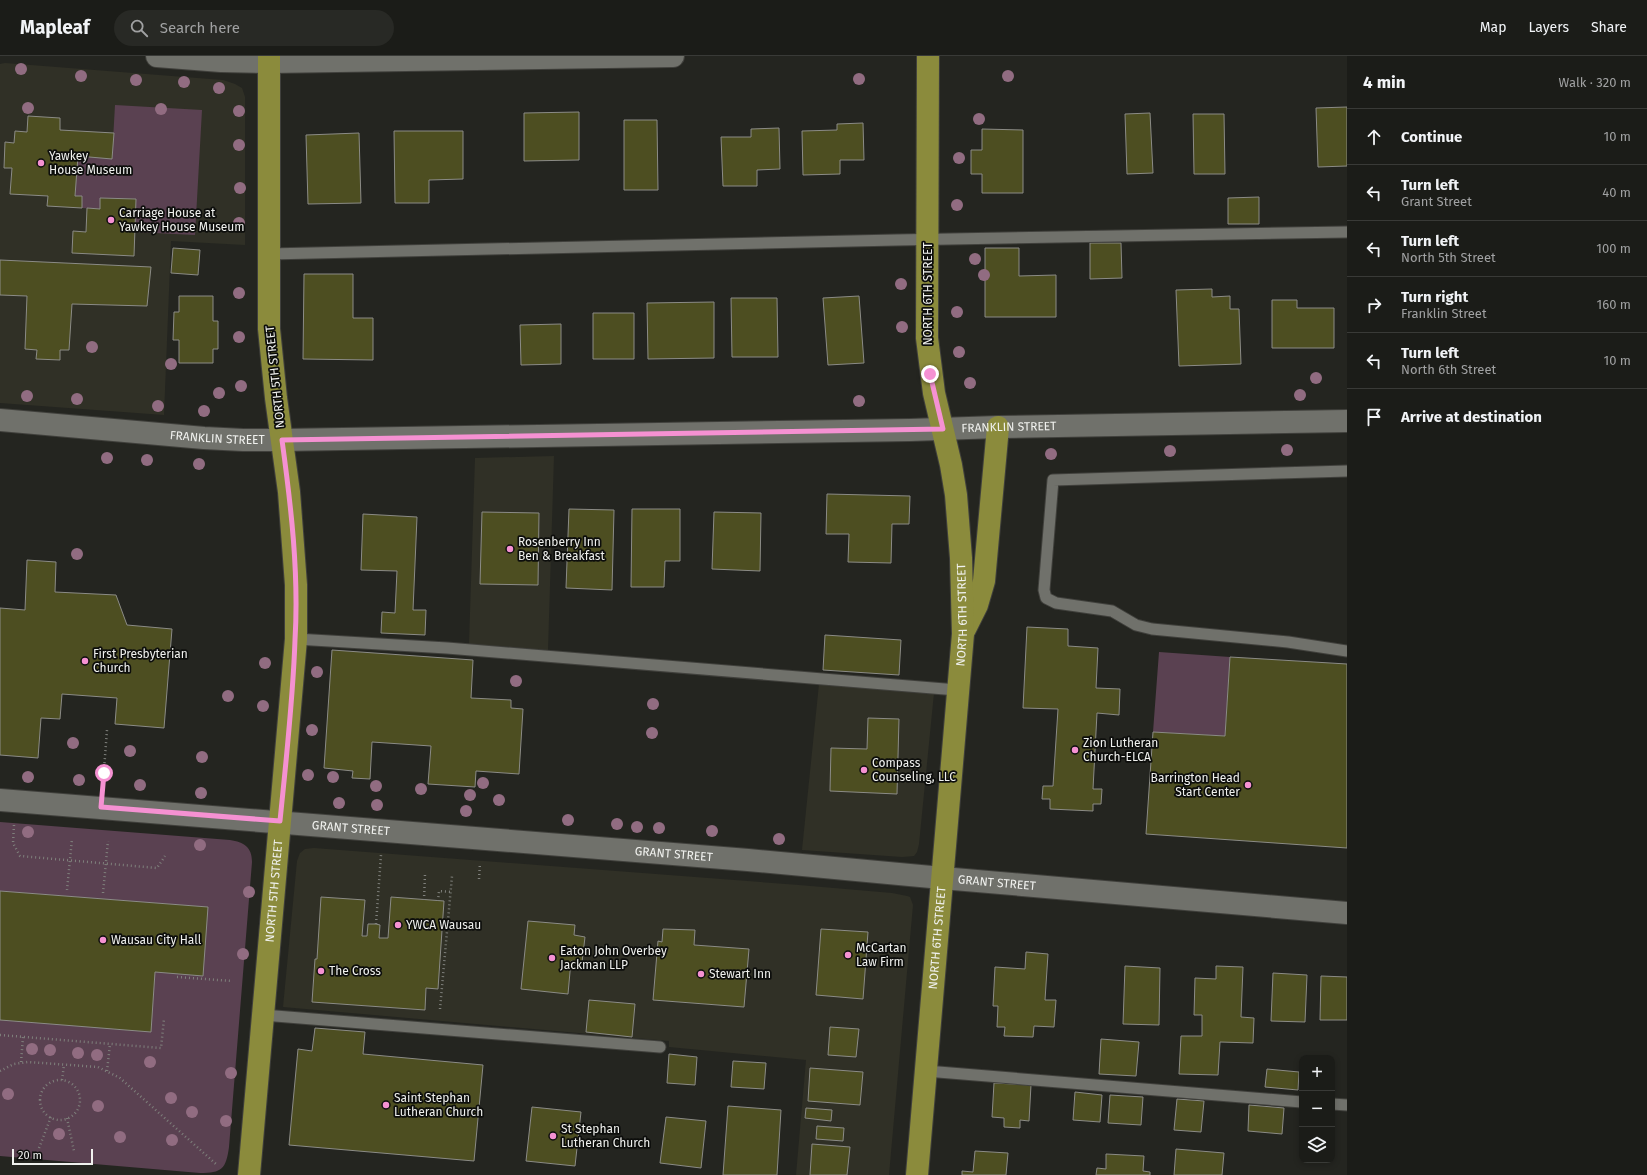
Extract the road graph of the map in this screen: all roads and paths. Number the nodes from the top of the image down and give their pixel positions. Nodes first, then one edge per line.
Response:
1 (157, 56) edge
2 (672, 56) edge
3 (928, 56) edge
4 (270, 59) edge
5 (1347, 232) edge
6 (928, 240) junction
7 (268, 254) junction
8 (0, 420) edge
9 (1347, 422) edge
10 (998, 427) junction
11 (943, 429) junction
12 (282, 440) junction
13 (1347, 471) edge
14 (962, 634) junction
15 (296, 639) junction
16 (1347, 651) edge
17 (958, 690) junction
18 (108, 730) dead end
19 (8, 800) edge
20 (101, 807) junction
21 (280, 821) junction
22 (72, 839) dead end
23 (108, 841) dead end
24 (382, 853) dead end
25 (165, 856) dead end
26 (70, 860) junction
27 (106, 863) junction
28 (425, 874) dead end
29 (452, 876) dead end
30 (942, 878) junction
31 (67, 890) dead end
32 (450, 892) junction
33 (103, 893) dead end
34 (424, 900) dead end
35 (438, 901) dead end
36 (1347, 913) edge
37 (376, 924) dead end
38 (439, 972) dead end
39 (443, 972) junction
40 (177, 977) dead end
41 (232, 981) dead end
42 (263, 1014) junction
43 (439, 1014) dead end
44 (164, 1019) dead end
45 (0, 1035) edge
46 (23, 1037) junction
47 (110, 1044) junction
48 (660, 1047) dead end
49 (21, 1062) junction
50 (64, 1065) junction
51 (0, 1071) edge
52 (108, 1071) junction
53 (926, 1071) junction
54 (62, 1080) junction
55 (1299, 1102) edge
56 (1335, 1104) edge
57 (1347, 1105) edge
58 (51, 1117) junction
59 (67, 1118) junction
60 (39, 1148) dead end
61 (74, 1151) dead end
62 (216, 1164) dead end
63 (249, 1175) edge
64 (917, 1175) edge

1 - 4 street
2 - 4 street
3 - 6 main road, NORTH 6TH STREET
4 - 7 main road, NORTH 5TH STREET
5 - 6 lane
6 - 7 lane
6 - 11 main road, NORTH 6TH STREET
7 - 12 main road, NORTH 5TH STREET
8 - 12 street, FRANKLIN STREET
9 - 10 street, FRANKLIN STREET
10 - 11 street, FRANKLIN STREET
10 - 14 main road
11 - 12 street, FRANKLIN STREET
11 - 14 main road, NORTH 6TH STREET
12 - 15 main road, NORTH 5TH STREET
13 - 16 lane
14 - 17 main road, NORTH 6TH STREET
15 - 17 lane
15 - 21 main road, NORTH 5TH STREET
17 - 30 main road, NORTH 6TH STREET
18 - 20 path
19 - 20 street, GRANT STREET
19 - 26 path
20 - 21 street, GRANT STREET
21 - 30 street, GRANT STREET
21 - 42 main road, NORTH 5TH STREET
22 - 26 path
23 - 27 path
24 - 37 path
25 - 27 path
26 - 27 path
26 - 31 path
27 - 33 path
28 - 34 path
29 - 32 path
30 - 36 street, GRANT STREET
30 - 53 main road, NORTH 6TH STREET
32 - 35 path
32 - 39 path
38 - 39 path
39 - 43 path
40 - 41 path
42 - 48 lane
42 - 63 main road, NORTH 5TH STREET
44 - 47 path
45 - 46 path
46 - 47 path
46 - 49 path
47 - 52 path
49 - 50 path
49 - 51 path
50 - 52 path
50 - 54 path
52 - 62 path
53 - 55 lane
53 - 64 main road, NORTH 6TH STREET
54 - 58 path
54 - 59 path
56 - 57 lane
58 - 59 path
58 - 60 path
59 - 61 path

